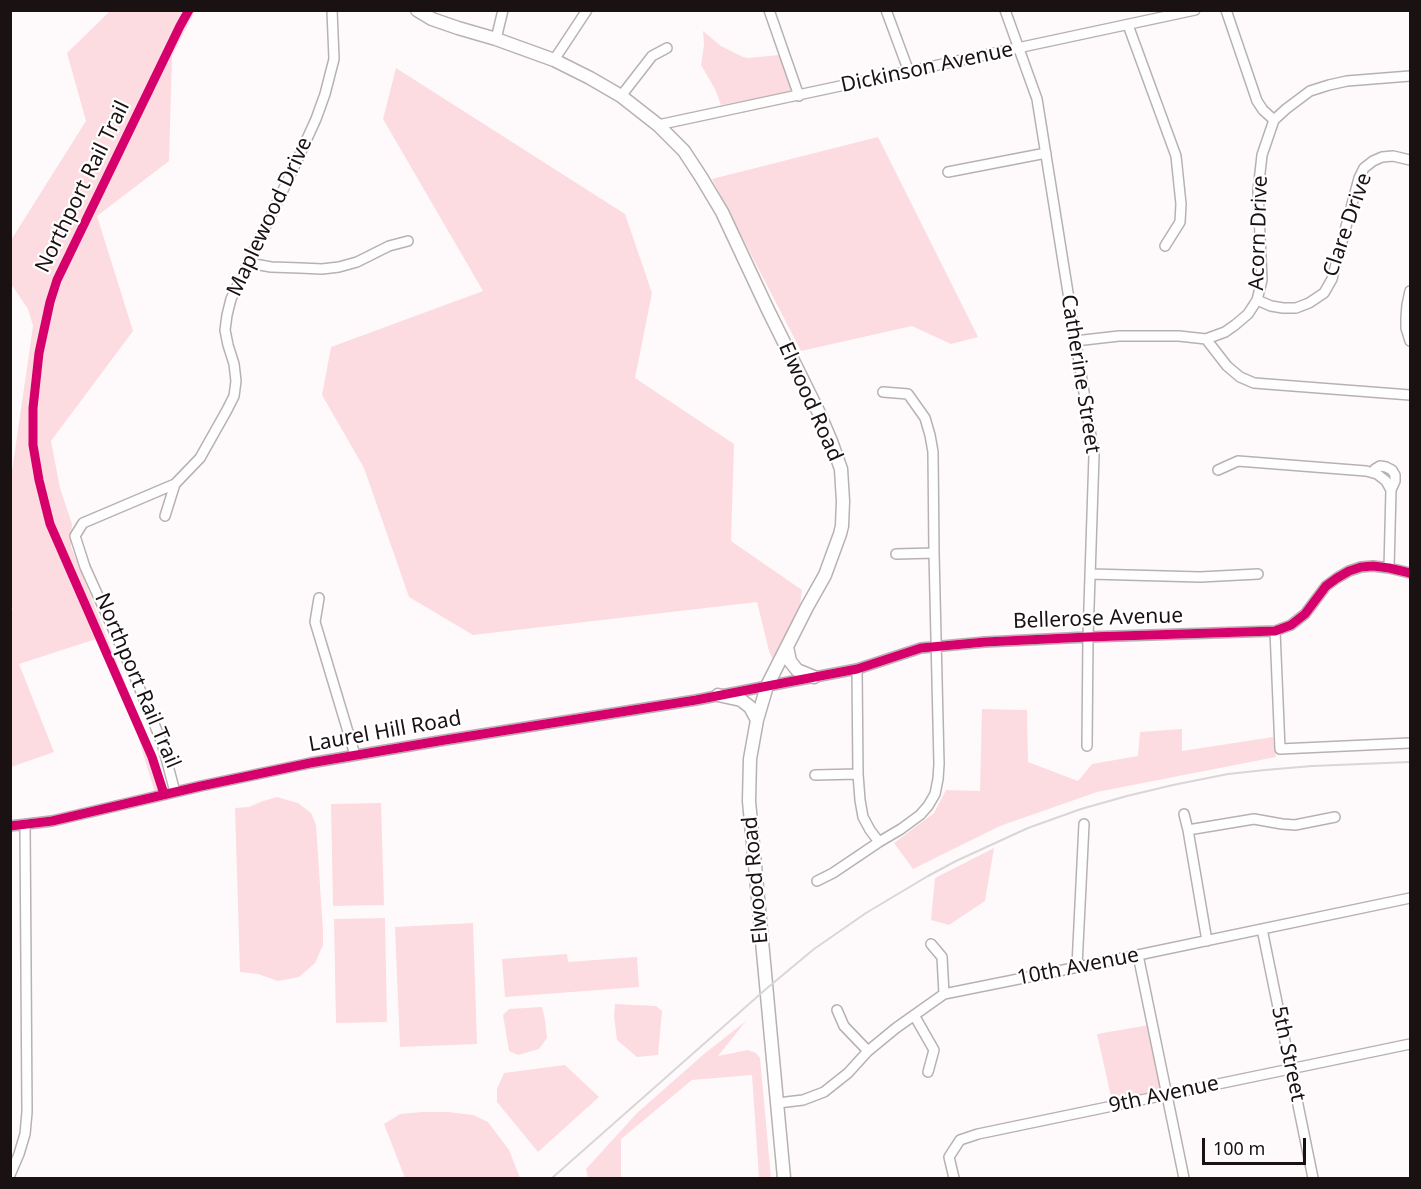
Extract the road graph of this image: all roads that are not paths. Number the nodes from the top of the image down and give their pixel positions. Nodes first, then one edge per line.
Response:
1 (332, 10) edge
2 (417, 10) edge
3 (503, 10) edge
4 (587, 10) edge
5 (769, 10) edge
6 (886, 10) edge
7 (1005, 10) edge
8 (1195, 10) edge
9 (1226, 10) edge
10 (1128, 25) junction
11 (496, 39) junction
12 (666, 48) dead end
13 (1019, 48) junction
14 (554, 60) junction
15 (909, 72) junction
16 (1410, 76) edge
17 (621, 96) junction
18 (799, 96) junction
19 (1274, 120) junction
20 (658, 125) junction
21 (1046, 153) junction
22 (1410, 160) edge
23 (948, 172) dead end
24 (408, 241) dead end
25 (1165, 246) dead end
26 (249, 263) junction
27 (1410, 291) edge
28 (1257, 300) junction
29 (1206, 339) junction
30 (1075, 341) junction
31 (1410, 341) edge
32 (883, 392) dead end
33 (1410, 395) edge
34 (1218, 470) dead end
35 (176, 484) junction
36 (165, 516) dead end
37 (934, 553) junction
38 (896, 554) dead end
39 (1389, 568) junction
40 (1410, 573) edge
41 (1091, 574) junction
42 (1258, 574) dead end
43 (320, 598) dead end
44 (1275, 631) junction
45 (1088, 637) junction
46 (936, 646) junction
47 (787, 647) junction
48 (857, 669) junction
49 (814, 677) junction
50 (767, 686) junction
51 (718, 695) junction
52 (757, 720) junction
53 (1410, 743) edge
54 (1087, 746) dead end
55 (355, 755) junction
56 (858, 774) junction
57 (815, 775) dead end
58 (174, 792) junction
59 (1184, 814) dead end
60 (1335, 817) dead end
61 (25, 824) junction
62 (1084, 824) dead end
63 (10, 826) edge
64 (1188, 830) junction
65 (879, 842) junction
66 (817, 881) dead end
67 (1410, 898) edge
68 (1262, 929) junction
69 (1207, 941) junction
70 (931, 944) dead end
71 (1138, 955) junction
72 (1077, 966) junction
73 (944, 994) junction
74 (837, 1010) dead end
75 (914, 1015) junction
76 (1410, 1044) edge
77 (868, 1051) junction
78 (1291, 1068) junction
79 (928, 1072) dead end
80 (1167, 1094) junction
81 (778, 1103) junction
82 (10, 1175) edge
83 (784, 1179) edge
84 (954, 1179) edge
85 (1184, 1179) edge
86 (1313, 1179) edge

1 - 26 street, Maplewood Drive
2 - 11 main road, Elwood Road
3 - 11 street
4 - 14 street
5 - 18 street
6 - 15 street
7 - 13 street, Catherine Street
8 - 10 street, Dickinson Avenue
9 - 19 street
10 - 13 street, Dickinson Avenue
10 - 25 street
11 - 14 main road, Elwood Road
12 - 17 street
13 - 15 street, Dickinson Avenue
13 - 21 street, Catherine Street
14 - 17 main road, Elwood Road
15 - 18 street, Dickinson Avenue
16 - 19 street
17 - 20 main road, Elwood Road
18 - 20 street, Dickinson Avenue
19 - 28 street, Acorn Drive
20 - 47 main road, Elwood Road
21 - 23 street
21 - 30 street, Catherine Street
22 - 28 street, Clare Drive
24 - 26 street
26 - 35 street, Maplewood Drive
27 - 31 street
28 - 29 street, Acorn Drive
29 - 30 street
29 - 33 street
30 - 41 street, Catherine Street
32 - 37 street
34 - 39 street
35 - 36 street
35 - 58 street, Maplewood Drive
37 - 38 street
37 - 46 street
39 - 40 street, Bellerose Avenue
39 - 44 street, Bellerose Avenue
41 - 42 street
41 - 45 street, Catherine Street
43 - 55 street
44 - 45 street, Bellerose Avenue
44 - 53 street
45 - 46 street, Bellerose Avenue
45 - 54 street, Catherine Street
46 - 48 street, Bellerose Avenue
46 - 65 street
47 - 49 main road
47 - 50 main road, Elwood Road
48 - 49 street, Bellerose Avenue
48 - 56 street
49 - 50 street, Bellerose Avenue
50 - 51 street, Laurel Hill Road
50 - 52 main road, Elwood Road
51 - 52 main road
51 - 55 street, Laurel Hill Road
52 - 81 main road, Elwood Road
55 - 58 street, Laurel Hill Road
56 - 57 street
56 - 65 street
58 - 61 street, Laurel Hill Road
59 - 64 street
60 - 64 street
61 - 63 street, Laurel Hill Road
61 - 82 street
62 - 72 street
64 - 69 street
65 - 66 street
67 - 68 street, 10th Avenue
68 - 69 street, 10th Avenue
68 - 78 street, 5th Street
69 - 71 street, 10th Avenue
70 - 73 street
71 - 72 street, 10th Avenue
71 - 80 street
72 - 73 street, 10th Avenue
73 - 75 street, 10th Avenue
74 - 77 street
75 - 77 street, 10th Avenue
75 - 79 street
76 - 78 street, 9th Avenue
77 - 81 street, 10th Avenue
78 - 80 street, 9th Avenue
78 - 86 street, 5th Street
80 - 84 street, 9th Avenue
80 - 85 street
81 - 83 main road, Elwood Road

